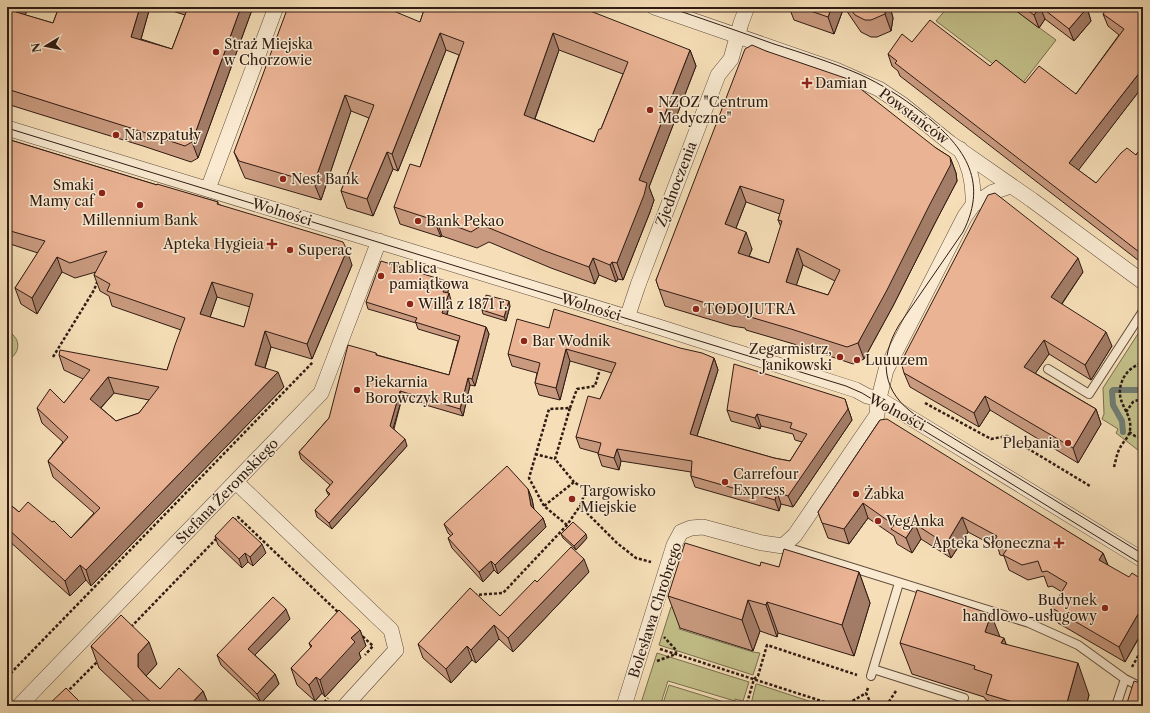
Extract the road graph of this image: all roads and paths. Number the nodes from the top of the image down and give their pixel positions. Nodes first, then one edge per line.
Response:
1 (276, 7) edge
2 (654, 7) edge
3 (747, 7) edge
4 (737, 36) junction
5 (7, 128) edge
6 (960, 148) junction
7 (1011, 186) junction
8 (208, 189) junction
9 (973, 205) junction
10 (379, 241) junction
11 (100, 276) edge
12 (1143, 282) edge
13 (1143, 311) edge
14 (627, 318) junction
15 (53, 357) dead end
16 (315, 360) dead end
17 (1143, 363) edge
18 (600, 369) edge
19 (1048, 369) dead end
20 (1143, 398) edge
21 (879, 399) junction
22 (925, 403) dead end
23 (570, 408) junction
24 (1126, 412) junction
25 (1143, 413) edge
26 (1143, 424) edge
27 (1129, 432) junction
28 (1143, 438) edge
29 (535, 454) junction
30 (555, 459) junction
31 (1114, 467) dead end
32 (236, 482) junction
33 (574, 482) junction
34 (1090, 486) dead end
35 (544, 506) junction
36 (580, 506) junction
37 (233, 522) edge
38 (567, 525) junction
39 (222, 533) edge
40 (783, 546) junction
41 (636, 558) dead end
42 (1143, 560) edge
43 (899, 583) junction
44 (473, 595) edge
45 (344, 618) edge
46 (130, 628) edge
47 (356, 629) edge
48 (662, 635) dead end
49 (1143, 647) edge
50 (655, 648) dead end
51 (676, 654) junction
52 (102, 656) edge
53 (363, 658) dead end
54 (654, 662) dead end
55 (852, 674) dead end
56 (7, 677) edge
57 (754, 679) junction
58 (1125, 679) junction
59 (1143, 688) edge
60 (332, 694) dead end
61 (64, 695) edge
62 (964, 698) edge
63 (20, 706) edge
64 (321, 706) edge
65 (345, 706) edge
66 (624, 706) edge
67 (750, 706) edge
68 (837, 706) edge
69 (844, 706) edge
70 (872, 706) edge
71 (1116, 706) edge

1 - 8 street
2 - 4 street, Powstańców
3 - 4 street, Zjednoczenia
4 - 6 street, Powstańców
4 - 14 street, Zjednoczenia
5 - 8 street, Wolności
6 - 7 street, Powstańców
6 - 9 street
7 - 9 street
7 - 12 street, Powstańców
8 - 10 street, Wolności
9 - 21 street
10 - 14 street, Wolności
10 - 32 street, Stefana Żeromskiego
11 - 15 path
13 - 19 lane
14 - 21 street, Wolności
16 - 56 path
17 - 24 path
18 - 23 path
20 - 24 path
21 - 40 street
21 - 42 street, Wolności
22 - 34 path
23 - 29 path
23 - 30 path
24 - 27 path
25 - 26 path
27 - 28 path
27 - 31 path
29 - 30 path
29 - 35 path
30 - 33 path
32 - 63 street, Stefana Żeromskiego
32 - 65 street
33 - 35 path
33 - 36 path
35 - 38 path
36 - 38 path
36 - 41 path
37 - 45 path
38 - 44 path
39 - 46 path
40 - 43 lane
40 - 66 street, Bolesława Chrobrego
43 - 58 lane
43 - 62 lane
47 - 53 path
48 - 51 path
49 - 58 path
50 - 51 path
51 - 54 path
51 - 57 path
52 - 61 path
55 - 57 path
57 - 67 path
57 - 68 path
58 - 59 lane
58 - 71 lane
60 - 64 path
69 - 70 path

